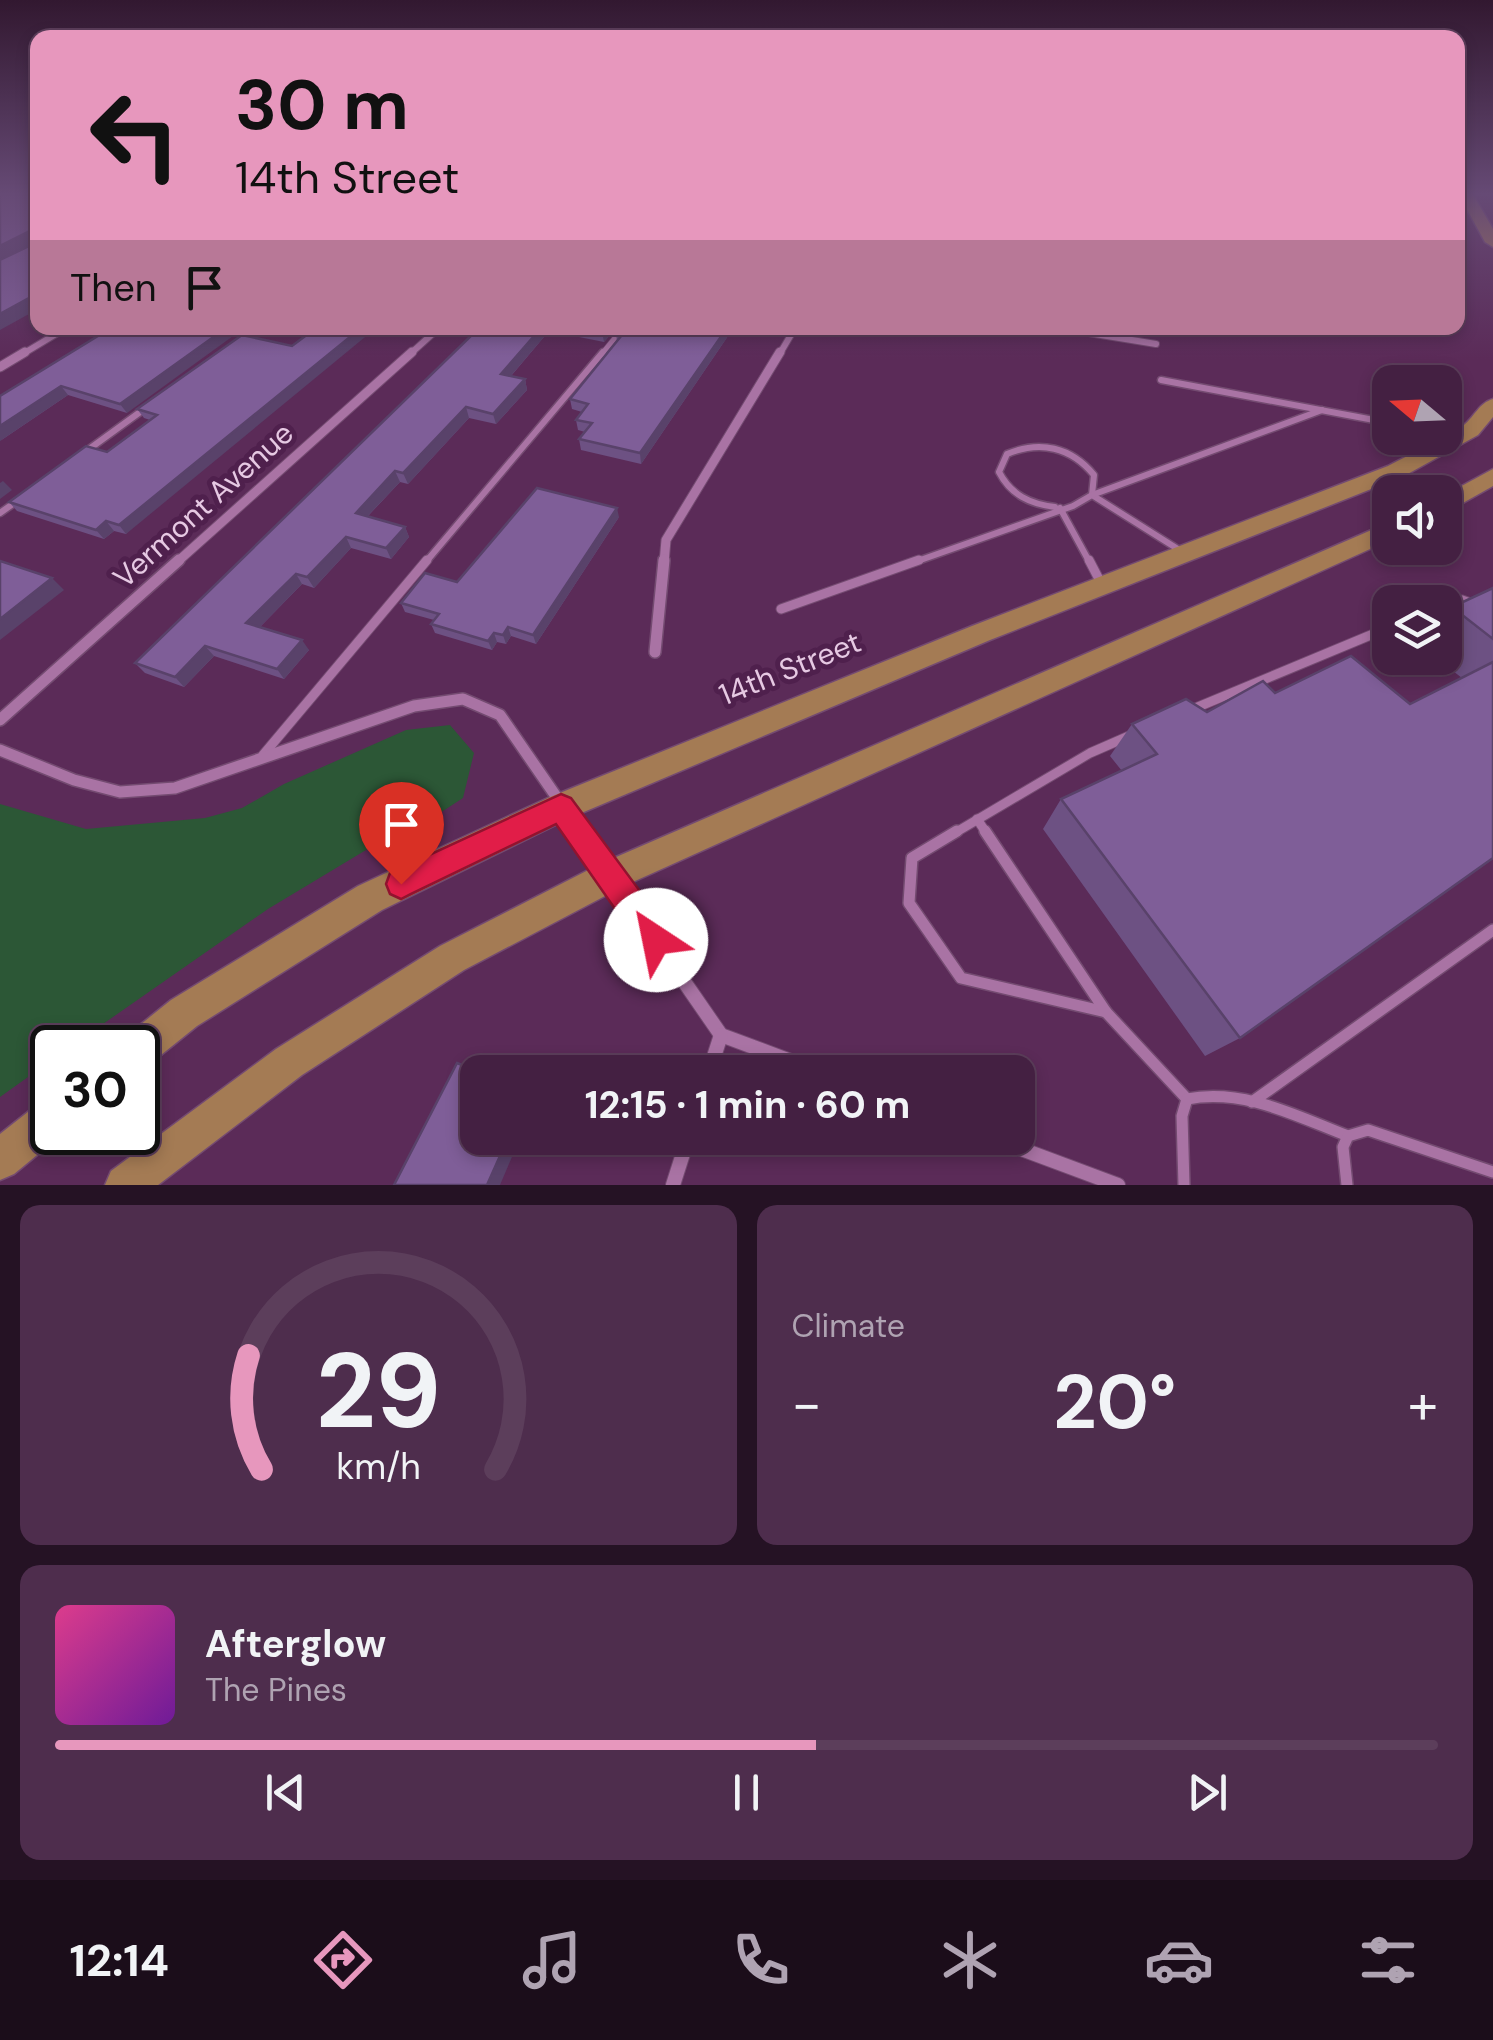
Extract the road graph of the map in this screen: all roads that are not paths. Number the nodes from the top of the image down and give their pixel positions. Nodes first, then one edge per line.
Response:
1 (54, 335) edge
2 (248, 335) edge
3 (431, 335) edge
4 (616, 335) edge
5 (791, 335) edge
6 (1101, 335) edge
7 (1156, 344) dead end
8 (226, 351) edge
9 (0, 367) edge
10 (1161, 380) dead end
11 (161, 397) edge
12 (1493, 405) edge
13 (1322, 410) junction
14 (1372, 420) edge
15 (1462, 432) edge
16 (80, 455) edge
17 (1416, 455) edge
18 (1493, 476) edge
19 (32, 490) edge
20 (1092, 495) junction
21 (1462, 495) edge
22 (1060, 508) junction
23 (0, 513) edge
24 (1372, 538) edge
25 (1185, 553) junction
26 (1102, 585) junction
27 (1462, 600) edge
28 (1478, 606) edge
29 (780, 609) dead end
30 (1372, 634) edge
31 (655, 652) dead end
32 (1178, 716) edge
33 (0, 720) edge
34 (1142, 730) edge
35 (0, 750) edge
36 (260, 759) junction
37 (561, 807) junction
38 (977, 820) junction
39 (612, 875) junction
40 (1493, 930) edge
41 (1106, 1012) junction
42 (160, 1032) edge
43 (721, 1036) junction
44 (715, 1055) edge
45 (773, 1055) edge
46 (1187, 1099) junction
47 (1252, 1102) junction
48 (30, 1136) edge
49 (1348, 1136) junction
50 (1035, 1154) edge
51 (683, 1155) edge
52 (0, 1160) edge
53 (1493, 1172) edge
54 (125, 1185) edge
55 (673, 1185) edge
56 (1118, 1185) edge
57 (1184, 1185) edge
58 (1347, 1185) edge

1 - 9 street
2 - 8 lane
3 - 33 street, Vermont Avenue
4 - 36 lane
5 - 31 street
6 - 7 street
10 - 13 lane
11 - 16 lane
12 - 15 main road, 14th Street
13 - 14 lane
13 - 20 lane
17 - 25 main road, 14th Street
18 - 21 main road
19 - 23 lane
20 - 22 lane
20 - 22 lane
20 - 25 lane
22 - 26 lane
22 - 29 lane
24 - 39 main road
25 - 26 main road, 14th Street
26 - 37 main road, 14th Street
27 - 28 lane
30 - 32 lane
34 - 38 lane
35 - 36 street
36 - 37 street
37 - 39 street
37 - 42 main road, 14th Street
38 - 41 lane
38 - 41 lane
39 - 43 street
39 - 54 main road
40 - 47 lane
41 - 46 lane
43 - 44 street
43 - 45 street
46 - 47 lane
46 - 57 lane
47 - 49 lane
48 - 52 main road
49 - 53 lane
49 - 58 lane
50 - 56 street
51 - 55 street

